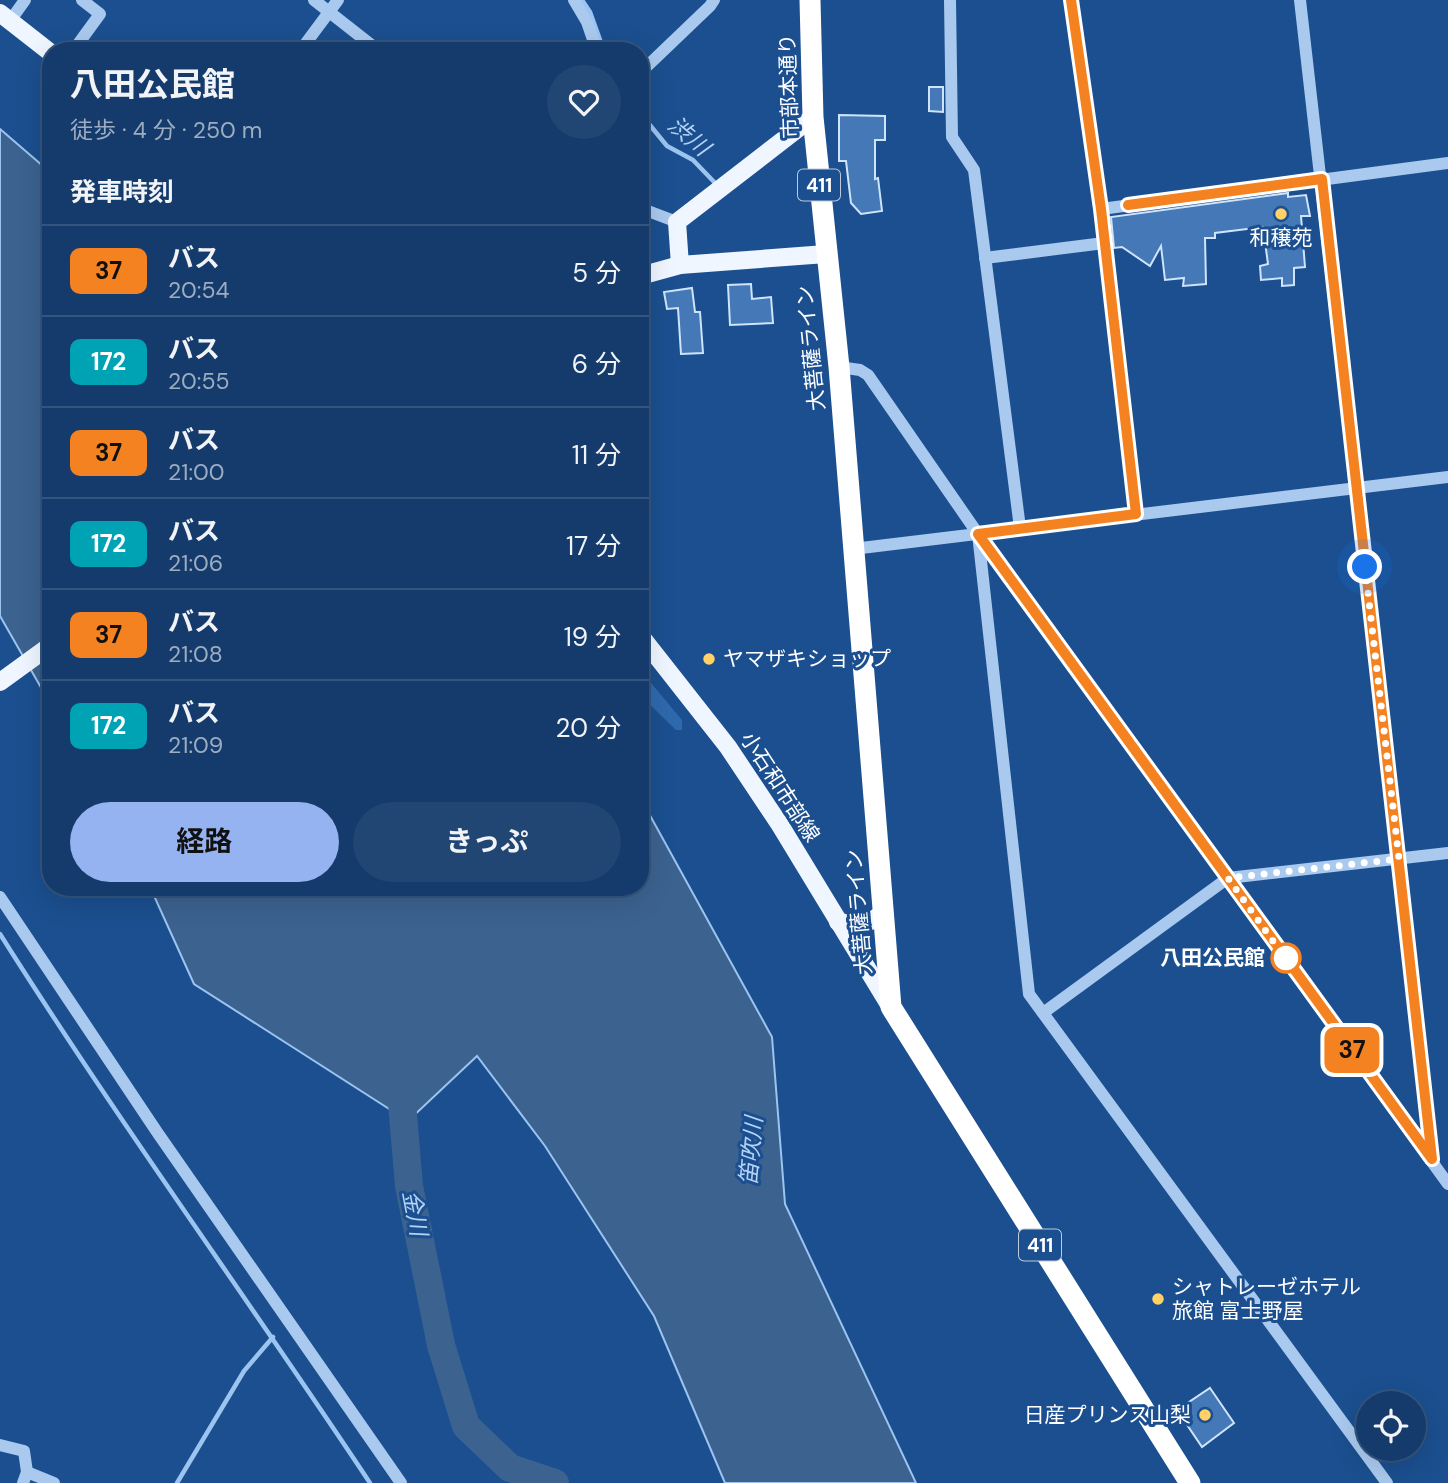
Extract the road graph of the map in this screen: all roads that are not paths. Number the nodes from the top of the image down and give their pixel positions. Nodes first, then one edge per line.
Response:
1 (25, 0) edge
2 (82, 0) edge
3 (314, 0) edge
4 (338, 0) edge
5 (574, 0) edge
6 (714, 0) edge
7 (810, 0) edge
8 (950, 0) edge
9 (1071, 0) edge
10 (1300, 0) edge
11 (329, 12) junction
12 (5, 17) edge
13 (80, 42) edge
14 (307, 42) edge
15 (367, 42) edge
16 (594, 42) edge
17 (42, 46) edge
18 (649, 64) edge
19 (813, 117) junction
20 (1448, 163) edge
21 (1322, 179) junction
22 (1101, 209) junction
23 (649, 211) edge
24 (677, 222) junction
25 (1104, 243) junction
26 (826, 254) junction
27 (985, 258) junction
28 (681, 265) junction
29 (649, 274) edge
30 (839, 368) junction
31 (1448, 477) edge
32 (1356, 487) junction
33 (1136, 514) junction
34 (1020, 528) junction
35 (978, 534) junction
36 (853, 548) junction
37 (649, 647) edge
38 (42, 652) edge
39 (0, 682) edge
40 (1448, 853) edge
41 (1399, 859) junction
42 (1228, 878) junction
43 (0, 897) edge
44 (884, 911) junction
45 (838, 922) junction
46 (891, 1007) junction
47 (1043, 1013) junction
48 (1432, 1159) junction
49 (1448, 1184) edge
50 (0, 1445) edge
51 (25, 1478) edge
52 (54, 1483) edge
53 (401, 1483) edge
54 (1190, 1483) edge
55 (1387, 1483) edge

1 - 12 street
2 - 13 street
3 - 11 street
4 - 11 street
5 - 16 street
6 - 18 street
7 - 19 highway, 市部本通り / 411
8 - 27 street
9 - 22 street
10 - 21 street
11 - 14 street
11 - 15 street
12 - 17 main road
19 - 24 main road
19 - 26 highway, 市部本通り / 411
20 - 21 street
21 - 22 street
21 - 32 street
22 - 25 street
23 - 24 street
24 - 28 main road
25 - 27 street
25 - 33 street
26 - 28 main road
26 - 30 highway, 大菩薩ライン / 411
27 - 34 street
28 - 29 main road
30 - 35 street
30 - 36 highway, 大菩薩ライン / 411
31 - 32 street
32 - 33 street
32 - 41 street
33 - 34 street
34 - 35 street
35 - 36 street
35 - 42 street
35 - 47 street
36 - 44 highway, 大菩薩ライン / 411
37 - 45 main road, 小石和市部線
38 - 39 main road
40 - 41 street
41 - 42 street
41 - 48 street
42 - 47 street
42 - 48 street
43 - 53 street
44 - 45 main road
44 - 46 highway, 大菩薩ライン / 411
45 - 46 main road, 小石和市部線
46 - 54 highway, 大菩薩ライン / 411
47 - 55 street
48 - 49 street
50 - 51 street
51 - 52 street

